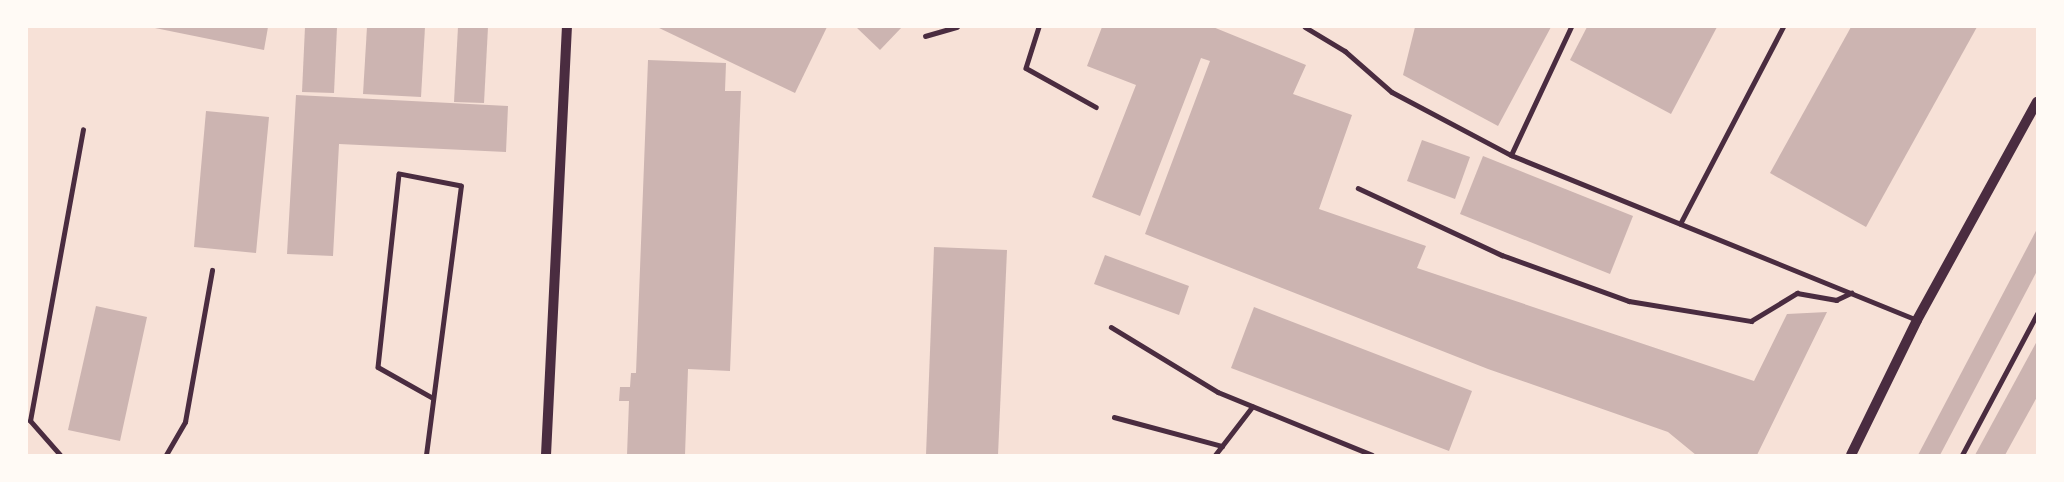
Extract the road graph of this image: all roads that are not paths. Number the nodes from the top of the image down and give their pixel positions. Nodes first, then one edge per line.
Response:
1 (567, 27) edge
2 (957, 27) edge
3 (1039, 27) edge
4 (1305, 27) edge
5 (1571, 27) edge
6 (1783, 27) edge
7 (925, 36) dead end
8 (2037, 102) edge
9 (1096, 107) dead end
10 (83, 130) dead end
11 (1511, 155) junction
12 (1358, 188) dead end
13 (1680, 224) junction
14 (212, 270) dead end
15 (1851, 293) junction
16 (2037, 314) edge
17 (1917, 320) junction
18 (1111, 327) dead end
19 (433, 398) junction
20 (1252, 406) junction
21 (1114, 417) dead end
22 (1222, 446) junction
23 (60, 455) edge
24 (166, 455) edge
25 (426, 455) edge
26 (546, 455) edge
27 (1215, 455) edge
28 (1372, 455) edge
29 (1851, 455) edge
30 (1962, 455) edge

1 - 26 street
2 - 7 lane
3 - 9 lane
4 - 11 lane
5 - 11 lane
6 - 13 lane
8 - 17 street
10 - 23 lane
11 - 13 lane
12 - 15 lane
13 - 15 lane
14 - 24 lane
15 - 17 lane
16 - 30 lane
17 - 29 street
18 - 20 lane
19 - 19 lane
19 - 25 lane
20 - 22 lane
20 - 28 lane
21 - 22 lane
22 - 27 lane

